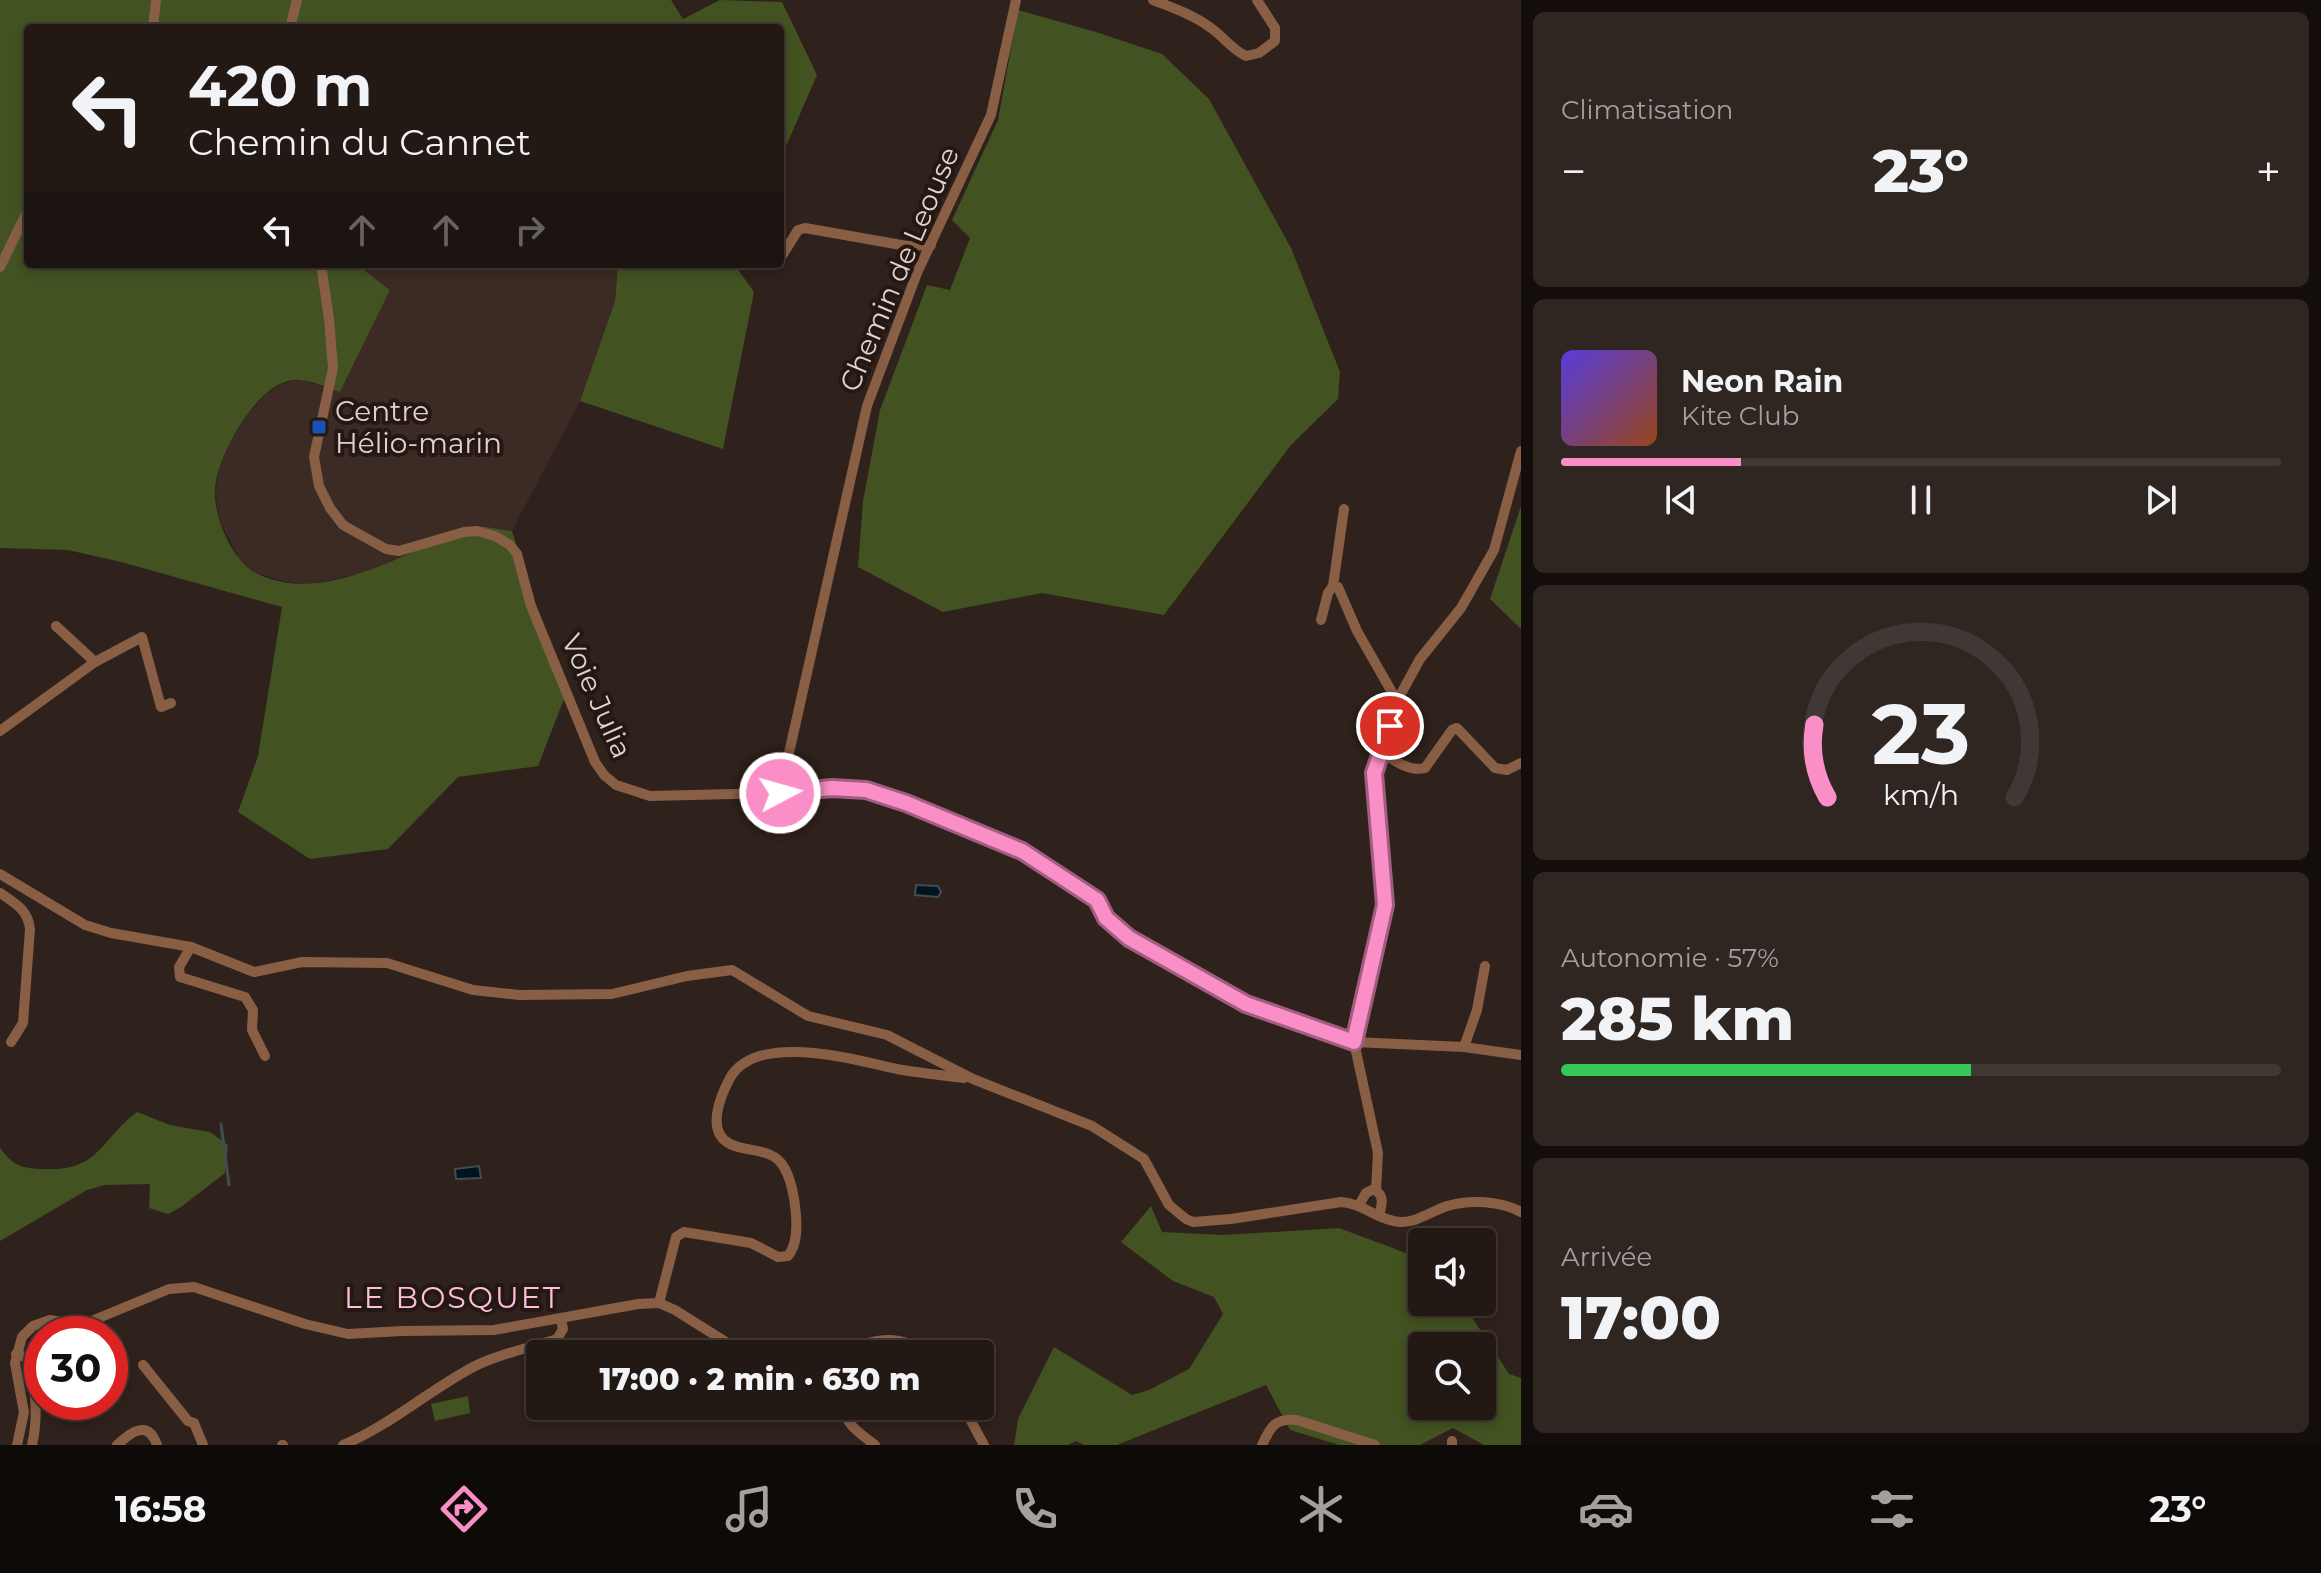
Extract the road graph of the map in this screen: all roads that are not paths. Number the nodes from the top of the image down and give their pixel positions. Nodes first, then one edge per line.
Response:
1 (156, 0) edge
2 (297, 0) edge
3 (1016, 0) edge
4 (1153, 0) edge
5 (1257, 0) edge
6 (153, 24) edge
7 (291, 24) edge
8 (24, 218) edge
9 (931, 245) junction
10 (784, 253) edge
11 (0, 267) edge
12 (322, 268) edge
13 (1521, 451) edge
14 (1344, 509) dead end
15 (1333, 586) junction
16 (1321, 620) dead end
17 (56, 626) dead end
18 (95, 662) junction
19 (1397, 701) junction
20 (171, 703) dead end
21 (0, 731) edge
22 (1383, 752) junction
23 (1521, 763) edge
24 (780, 793) junction
25 (0, 874) edge
26 (0, 893) edge
27 (191, 947) junction
28 (1485, 966) dead end
29 (11, 1042) dead end
30 (1354, 1042) junction
31 (1464, 1047) junction
32 (1521, 1055) edge
33 (265, 1056) dead end
34 (973, 1079) junction
35 (1376, 1190) junction
36 (1359, 1205) junction
37 (1521, 1212) edge
38 (1379, 1215) junction
39 (659, 1303) junction
40 (561, 1319) junction
41 (723, 1340) edge
42 (16, 1354) junction
43 (143, 1365) dead end
44 (847, 1420) edge
45 (972, 1420) edge
46 (17, 1445) edge
47 (32, 1445) edge
48 (117, 1445) edge
49 (157, 1445) edge
50 (203, 1445) edge
51 (343, 1445) edge
52 (875, 1445) edge
53 (984, 1445) edge
54 (1262, 1445) edge
55 (1375, 1445) edge

1 - 6 street
2 - 7 street
3 - 9 street, Chemin de Leouse
4 - 5 street
8 - 11 street
9 - 10 street
9 - 24 street, Chemin de Leouse
12 - 24 street, Voie Julia
13 - 19 street
14 - 15 street
15 - 16 street
15 - 19 street
17 - 18 street
18 - 20 street
18 - 21 street
19 - 22 street
22 - 23 street
22 - 30 street
24 - 30 street, Voie Julia
25 - 27 street
26 - 29 street
27 - 33 street
27 - 34 street
28 - 31 street
30 - 31 street, Voie Julia
30 - 35 street
31 - 32 street, Voie Julia
34 - 36 street
34 - 39 street
35 - 36 street
35 - 38 street
36 - 38 street
37 - 38 street
39 - 40 street
39 - 41 street
40 - 42 street
40 - 51 street
42 - 46 street
42 - 47 street
43 - 50 street
44 - 52 street
45 - 53 street
48 - 49 street
54 - 55 street

